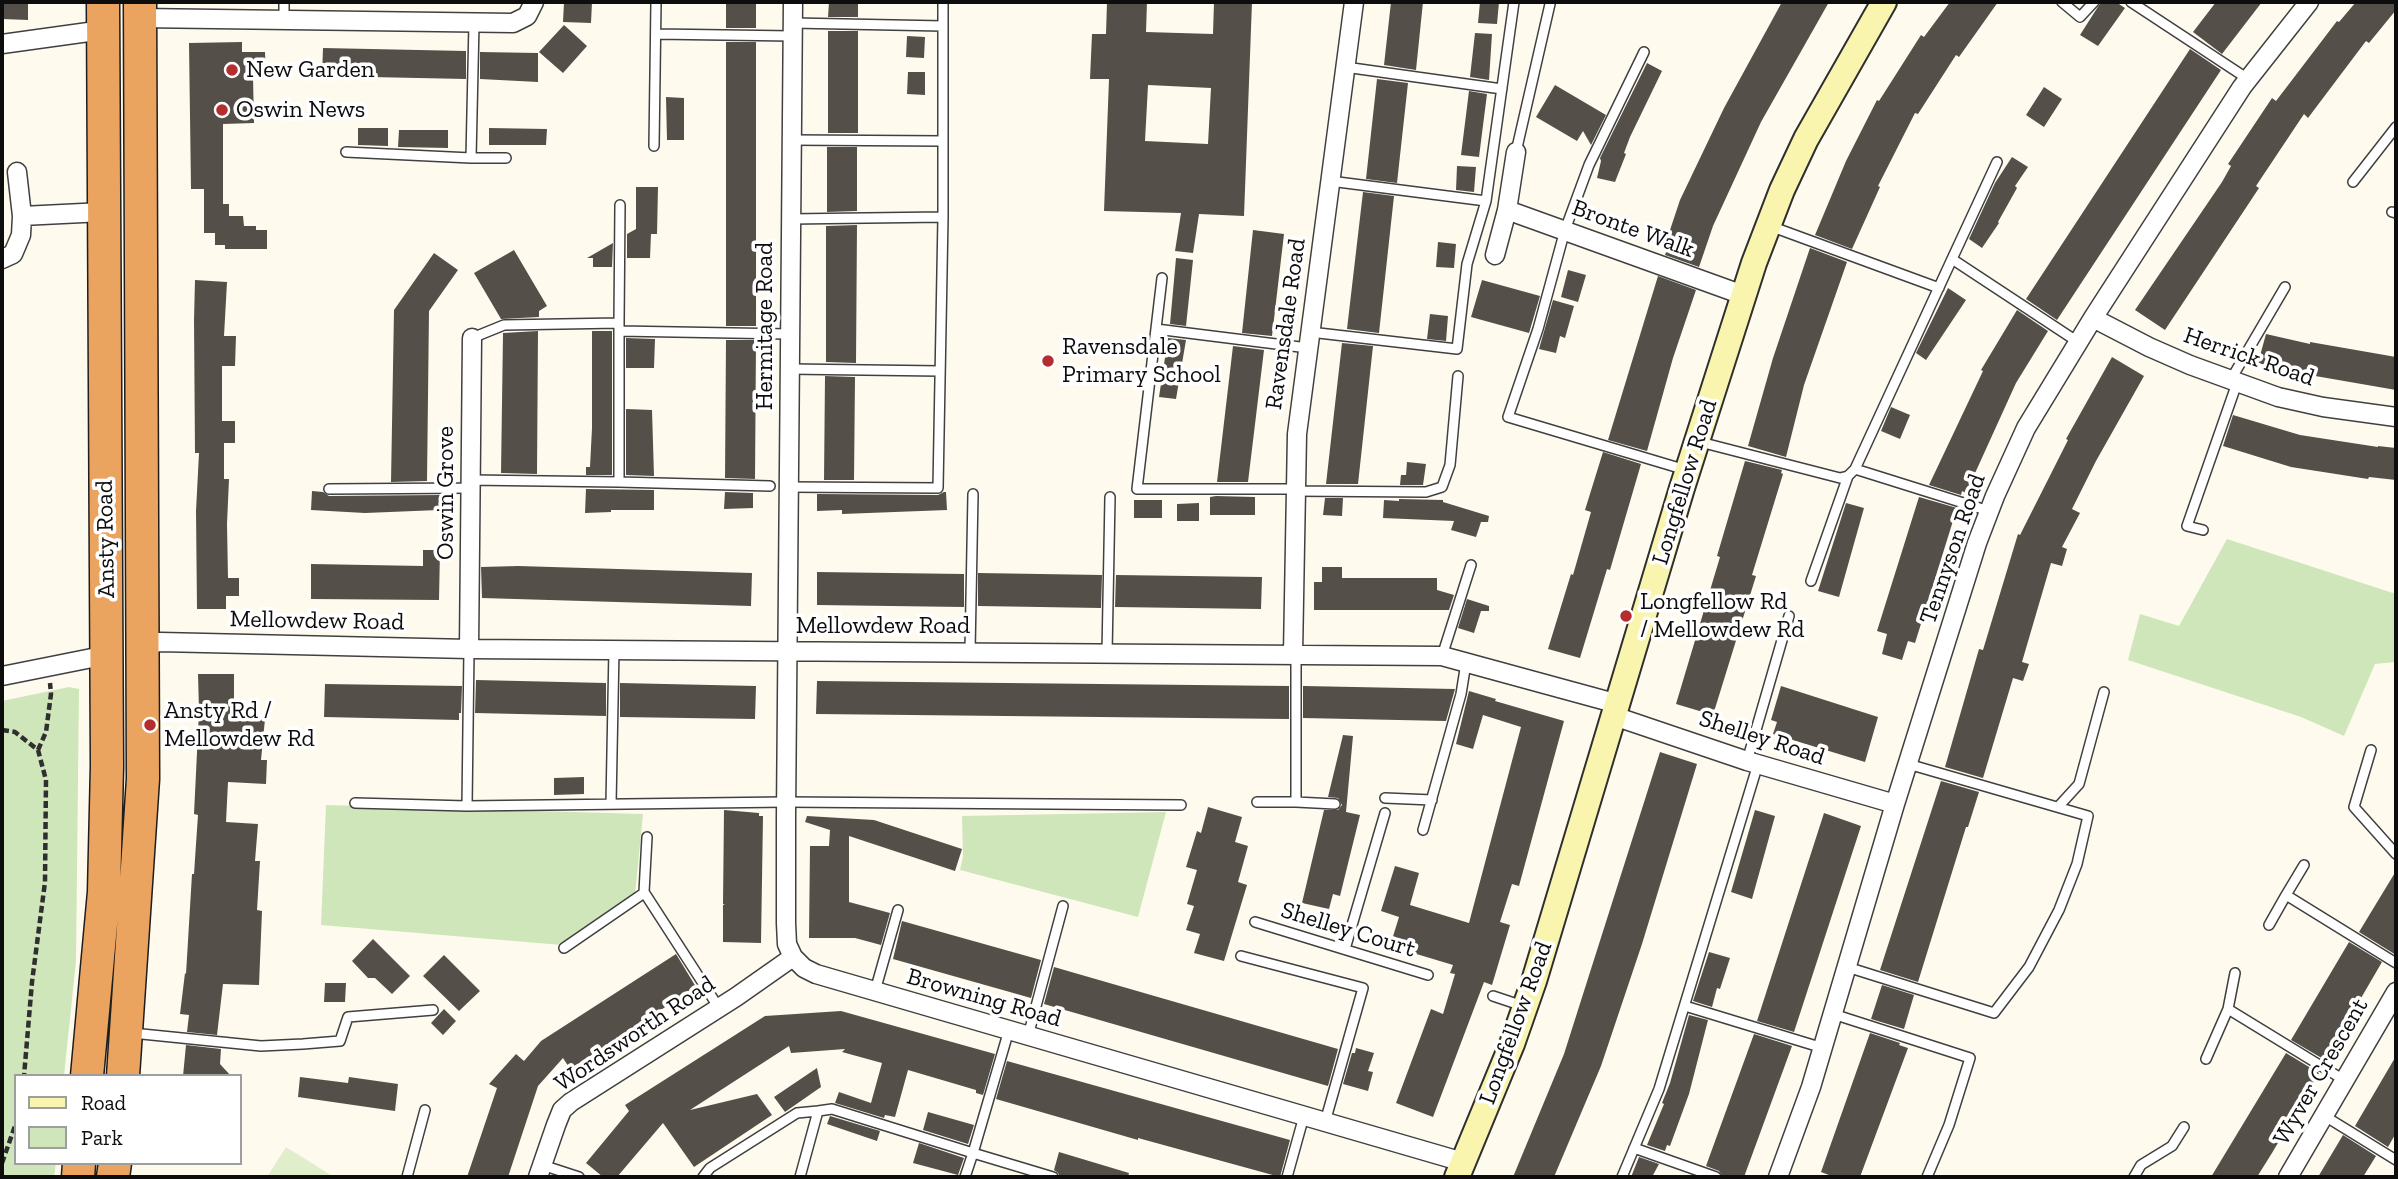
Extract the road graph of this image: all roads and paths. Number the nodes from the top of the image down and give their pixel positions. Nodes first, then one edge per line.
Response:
1 (534, 2) edge
2 (656, 2) edge
3 (793, 2) edge
4 (943, 2) edge
5 (1354, 2) edge
6 (1514, 2) edge
7 (1884, 2) edge
8 (2062, 2) edge
9 (2094, 2) edge
10 (2131, 2) edge
11 (2309, 2) edge
12 (1550, 4) dead end
13 (140, 10) edge
14 (284, 10) edge
15 (103, 16) edge
16 (474, 23) junction
17 (943, 26) junction
18 (792, 30) junction
19 (656, 34) junction
20 (2, 44) edge
21 (1644, 52) dead end
22 (1345, 67) junction
23 (2248, 79) junction
24 (1502, 89) junction
25 (2396, 127) edge
26 (791, 139) junction
27 (943, 141) junction
28 (654, 146) dead end
29 (346, 152) dead end
30 (1516, 152) joint
31 (471, 158) junction
32 (506, 158) dead end
33 (1997, 162) dead end
34 (18, 172) dead end
35 (1330, 181) junction
36 (2353, 182) dead end
37 (1486, 201) junction
38 (620, 205) dead end
39 (1507, 210) junction
40 (103, 212) junction
41 (23, 216) junction
42 (943, 217) junction
43 (790, 219) junction
44 (1768, 226) junction
45 (1565, 230) junction
46 (1495, 255) dead end
47 (2, 259) edge
48 (1952, 259) junction
49 (1162, 278) dead end
50 (2285, 287) dead end
51 (1939, 288) junction
52 (1743, 295) junction
53 (2093, 318) junction
54 (619, 327) junction
55 (1156, 329) junction
56 (789, 334) junction
57 (472, 338) joint
58 (1309, 340) junction
59 (2078, 342) junction
60 (789, 369) junction
61 (940, 370) junction
62 (1458, 376) dead end
63 (2233, 382) junction
64 (2396, 417) edge
65 (1698, 441) junction
66 (1688, 470) junction
67 (1851, 472) junction
68 (619, 482) junction
69 (470, 484) junction
70 (779, 487) junction
71 (329, 489) dead end
72 (1296, 490) junction
73 (973, 494) dead end
74 (1110, 497) dead end
75 (1989, 511) junction
76 (2203, 530) dead end
77 (1471, 565) dead end
78 (1811, 582) dead end
79 (1790, 616) dead end
80 (142, 645) junction
81 (469, 649) junction
82 (614, 649) junction
83 (787, 650) junction
84 (970, 651) junction
85 (1107, 653) junction
86 (1295, 654) junction
87 (107, 655) junction
88 (1442, 656) junction
89 (1466, 663) junction
90 (49, 667) junction
91 (2, 676) edge
92 (2104, 692) dead end
93 (1616, 710) junction
94 (2, 730) edge
95 (38, 750) junction
96 (2371, 750) dead end
97 (1753, 763) junction
98 (1908, 764) junction
99 (1385, 798) dead end
100 (1432, 800) junction
101 (786, 802) junction
102 (1257, 802) dead end
103 (1296, 802) junction
104 (355, 803) dead end
105 (611, 804) junction
106 (1335, 804) dead end
107 (1895, 804) junction
108 (1181, 805) dead end
109 (467, 806) junction
110 (2058, 807) junction
111 (1385, 813) dead end
112 (1423, 830) dead end
113 (647, 837) dead end
114 (2396, 854) edge
115 (2304, 865) dead end
116 (644, 893) junction
117 (2286, 895) junction
118 (1063, 906) dead end
119 (898, 910) dead end
120 (1255, 922) dead end
121 (2269, 925) dead end
122 (564, 948) dead end
123 (1345, 948) junction
124 (793, 957) junction
125 (1241, 957) dead end
126 (2396, 963) edge
127 (1847, 967) junction
128 (2235, 973) dead end
129 (1428, 975) dead end
130 (875, 991) junction
131 (2396, 992) edge
132 (1493, 996) dead end
133 (1685, 1006) junction
134 (1525, 1007) junction
135 (719, 1008) junction
136 (2228, 1009) junction
137 (433, 1010) dead end
138 (1833, 1014) junction
139 (110, 1023) junction
140 (1009, 1030) junction
141 (1028, 1036) junction
142 (1823, 1048) junction
143 (2206, 1059) dead end
144 (24, 1074) edge
145 (88, 1074) edge
146 (123, 1074) edge
147 (2344, 1080) junction
148 (425, 1110) dead end
149 (818, 1111) junction
150 (1304, 1115) junction
151 (2323, 1115) junction
152 (1325, 1122) junction
153 (2184, 1127) dead end
154 (14, 1129) edge
155 (1634, 1148) junction
156 (973, 1153) junction
157 (2396, 1160) edge
158 (2, 1163) edge
159 (1460, 1169) edge
160 (540, 1171) edge
161 (407, 1177) edge
162 (579, 1177) edge
163 (703, 1177) edge
164 (800, 1177) edge
165 (965, 1177) edge
166 (1053, 1177) edge
167 (1287, 1177) edge
168 (1622, 1177) edge
169 (1716, 1177) edge
170 (1778, 1177) edge
171 (1927, 1177) edge
172 (2134, 1177) edge
173 (2288, 1177) edge

1 - 16 street
2 - 19 lane
3 - 18 street, Hermitage Road
4 - 17 lane
5 - 22 street, Ravensdale Road
6 - 24 lane
7 - 44 street, Longfellow Road
8 - 9 lane
10 - 23 lane
11 - 23 street, Tennyson Road
12 - 30 lane
13 - 14 street
13 - 80 highway, Ansty Road
14 - 16 street
15 - 20 street
15 - 40 highway, Ansty Road
16 - 31 lane
17 - 18 lane
17 - 27 lane
18 - 19 lane
18 - 26 street, Hermitage Road
19 - 28 lane
21 - 45 lane
22 - 24 lane
22 - 35 street, Ravensdale Road
23 - 53 street, Tennyson Road
24 - 37 lane
25 - 36 lane
26 - 27 lane
26 - 43 street, Hermitage Road
27 - 42 lane
29 - 31 lane
30 - 39 street
31 - 32 lane
33 - 48 lane
34 - 41 street
35 - 37 lane
35 - 58 street, Ravensdale Road
37 - 58 lane
38 - 54 lane
39 - 45 street, Bronte Walk
39 - 46 street
40 - 41 street
40 - 87 highway, Ansty Road
41 - 47 street
42 - 43 lane
42 - 61 lane
43 - 56 street, Hermitage Road
44 - 51 lane
44 - 52 street, Longfellow Road
45 - 52 street, Bronte Walk
45 - 66 lane
48 - 51 lane
48 - 59 lane
49 - 55 lane
50 - 63 lane
51 - 67 lane
52 - 65 street, Longfellow Road
53 - 59 street, Tennyson Road
53 - 63 street, Herrick Road
54 - 56 lane
54 - 57 lane
54 - 68 lane
55 - 58 lane
55 - 72 lane
56 - 60 street, Hermitage Road
57 - 69 street, Oswin Grove
58 - 72 street, Ravensdale Road
59 - 75 street, Tennyson Road
60 - 61 lane
60 - 70 street, Hermitage Road
61 - 70 lane
62 - 72 lane
63 - 64 street, Herrick Road
63 - 76 lane
65 - 66 street, Longfellow Road
65 - 67 lane
66 - 93 street, Longfellow Road
67 - 75 lane
67 - 78 lane
68 - 69 lane
68 - 70 lane
69 - 71 lane
69 - 81 street, Oswin Grove
70 - 83 street, Hermitage Road
72 - 86 street, Ravensdale Road
73 - 84 lane
74 - 85 lane
75 - 98 street, Tennyson Road
77 - 88 lane
79 - 97 lane
80 - 81 street, Mellowdew Road
80 - 139 highway, Ansty Road
81 - 82 street, Mellowdew Road
81 - 109 lane
82 - 83 street, Mellowdew Road
82 - 105 lane
83 - 84 street, Mellowdew Road
83 - 101 street
84 - 85 street, Mellowdew Road
85 - 86 street, Mellowdew Road
86 - 88 street, Mellowdew Road
86 - 103 lane
87 - 90 street
87 - 139 highway, Ansty Road
88 - 89 street, Mellowdew Road
89 - 93 street, Mellowdew Road
89 - 100 lane
90 - 91 street
90 - 95 path
92 - 110 lane
93 - 97 street, Shelley Road
93 - 134 street, Longfellow Road
94 - 95 path
95 - 144 path
96 - 114 lane
97 - 107 street, Shelley Road
97 - 133 lane
98 - 107 street, Tennyson Road
98 - 110 lane
99 - 100 lane
100 - 112 lane
101 - 105 lane
101 - 108 lane
101 - 124 street
102 - 103 lane
103 - 106 lane
104 - 109 lane
105 - 109 lane
107 - 127 street, Tennyson Road
110 - 127 lane
111 - 123 lane
113 - 116 lane
115 - 117 lane
116 - 122 lane
116 - 135 lane
117 - 121 lane
117 - 126 lane
118 - 141 lane
119 - 130 lane
120 - 123 lane, Shelley Court
123 - 129 lane, Shelley Court
124 - 130 street, Browning Road
124 - 135 street, Wordsworth Road
125 - 152 lane
127 - 138 street, Tennyson Road
128 - 136 lane
130 - 140 street, Browning Road
131 - 147 street, Wyver Crescent
132 - 134 lane
133 - 142 lane
133 - 155 lane
134 - 159 street, Longfellow Road
135 - 160 street, Wordsworth Road
136 - 143 lane
136 - 147 lane
137 - 139 lane
138 - 142 street, Tennyson Road
138 - 171 lane
139 - 145 highway, Ansty Road
139 - 146 highway, Ansty Road
140 - 141 street, Browning Road
140 - 156 lane
141 - 150 street, Browning Road
142 - 170 street, Tennyson Road
147 - 151 street, Wyver Crescent
148 - 161 lane
149 - 156 lane
149 - 163 lane
149 - 164 lane
150 - 152 street, Browning Road
150 - 167 lane
151 - 157 lane
151 - 173 street, Wyver Crescent
152 - 159 street, Browning Road
153 - 172 lane
154 - 158 path
155 - 168 lane
155 - 169 lane
156 - 165 lane
156 - 166 lane
160 - 162 lane

